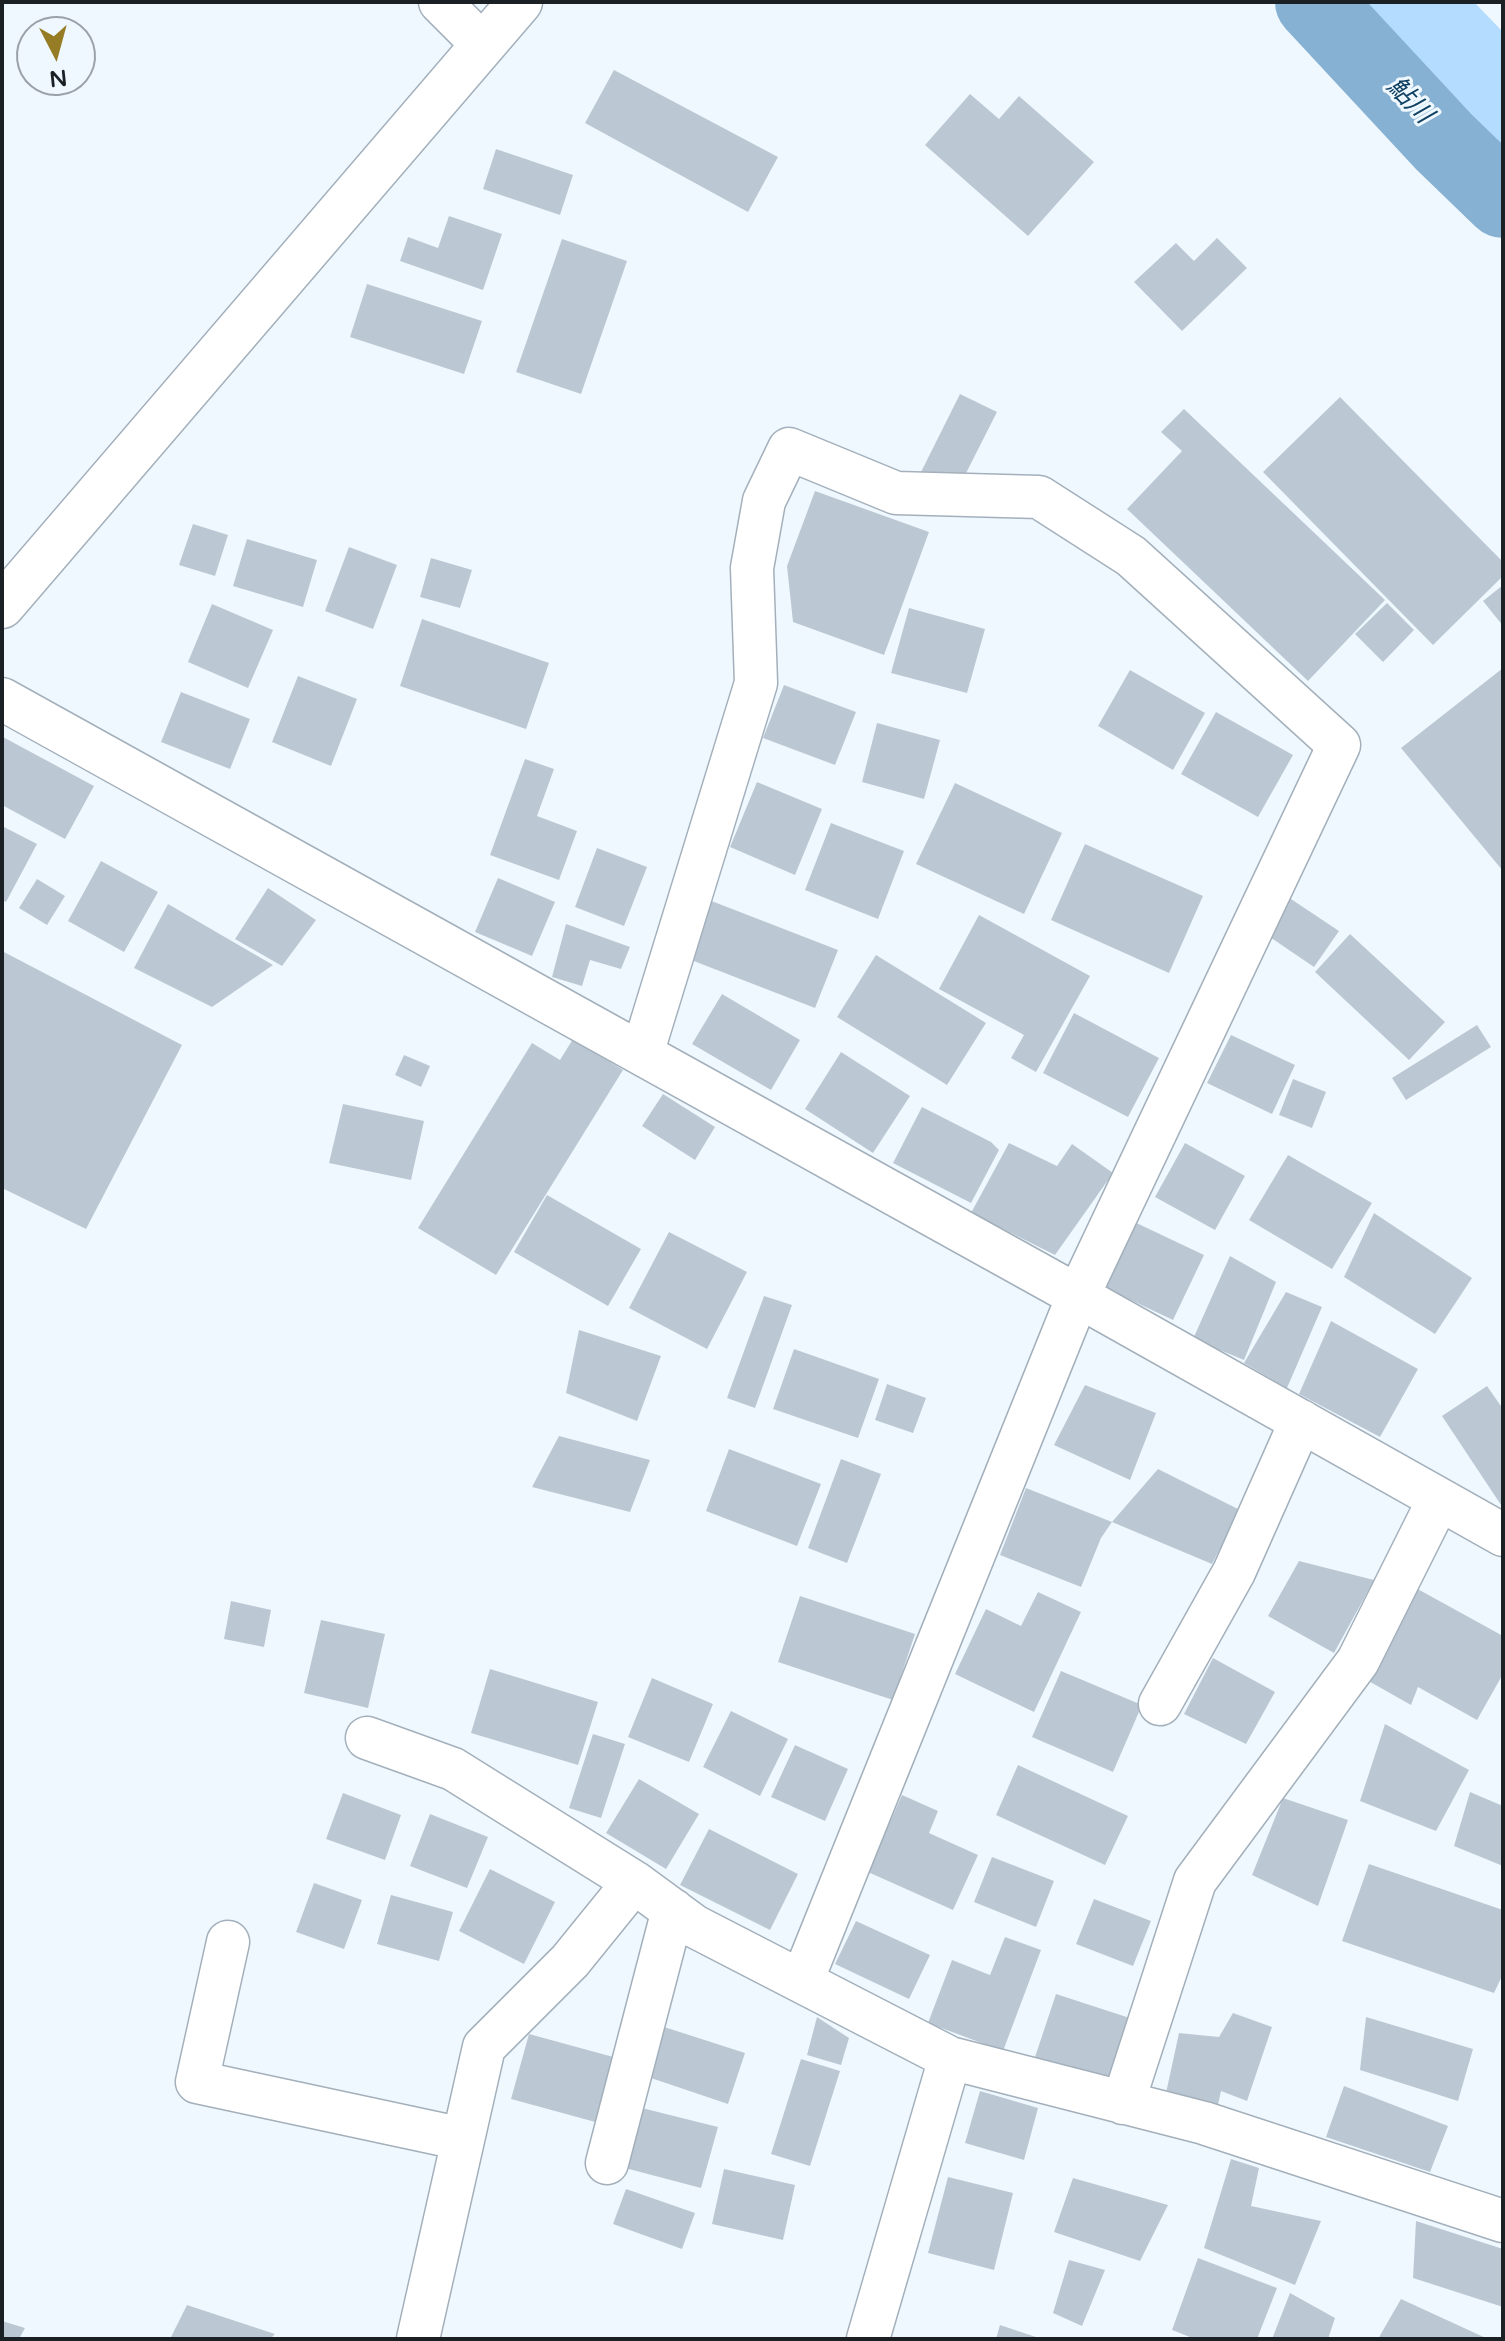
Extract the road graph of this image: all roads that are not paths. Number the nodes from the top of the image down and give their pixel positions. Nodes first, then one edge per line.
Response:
1 (440, 2) edge
2 (520, 2) edge
3 (483, 45) junction
4 (2, 606) edge
5 (2, 699) edge
6 (642, 1054) junction
7 (1078, 1296) junction
8 (1301, 1421) junction
9 (1439, 1499) junction
10 (1503, 1535) edge
11 (1160, 1704) dead end
12 (367, 1738) dead end
13 (634, 1882) junction
14 (673, 1910) junction
15 (228, 1942) dead end
16 (802, 1981) junction
17 (950, 2058) junction
18 (1123, 2103) junction
19 (463, 2139) junction
20 (607, 2163) dead end
21 (1503, 2221) edge
22 (418, 2339) edge
23 (868, 2339) edge

1 - 3 street
2 - 3 street
3 - 4 street
5 - 6 street
6 - 7 street
6 - 7 street
7 - 8 street
7 - 16 street
8 - 9 street
8 - 11 street
9 - 10 street
9 - 18 street
12 - 13 street
13 - 14 street
13 - 19 street
14 - 16 street
14 - 20 street
15 - 19 street
16 - 17 street
17 - 18 street
17 - 23 street
18 - 21 street
19 - 22 street

